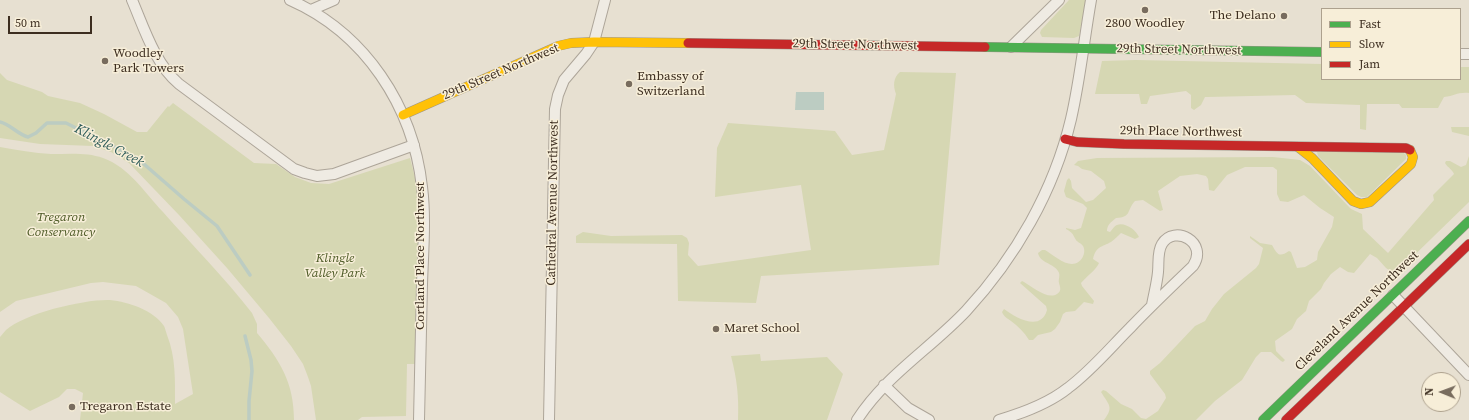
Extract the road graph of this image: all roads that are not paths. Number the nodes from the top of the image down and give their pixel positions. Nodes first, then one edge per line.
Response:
1 (290, 0) edge
2 (334, 0) edge
3 (605, 0) edge
4 (1059, 0) edge
5 (1091, 0) edge
6 (132, 1) edge
7 (311, 10) junction
8 (594, 42) junction
9 (1011, 47) junction
10 (1083, 48) junction
11 (1321, 52) edge
12 (403, 114) junction
13 (1065, 139) junction
14 (414, 145) junction
15 (1298, 147) junction
16 (1469, 221) edge
17 (1469, 244) edge
18 (1392, 295) junction
19 (1152, 305) junction
20 (1404, 307) junction
21 (1469, 375) edge
22 (884, 386) junction
23 (1289, 394) junction
24 (1301, 406) junction
25 (419, 420) edge
26 (549, 420) edge
27 (857, 420) edge
28 (929, 420) edge
29 (999, 420) edge
30 (1263, 420) edge
31 (1286, 420) edge

1 - 7 street, Cortland Place Northwest
2 - 7 street
3 - 8 street, Cathedral Avenue Northwest
4 - 9 street
5 - 10 street
6 - 14 street
7 - 12 street, Cortland Place Northwest
8 - 9 street, 29th Street Northwest
8 - 12 street, 29th Street Northwest
8 - 26 street, Cathedral Avenue Northwest
9 - 10 street, 29th Street Northwest
10 - 11 street, 29th Street Northwest
10 - 13 street
12 - 14 street, Cortland Place Northwest
13 - 15 street, 29th Place Northwest
13 - 22 street
14 - 25 street, Cortland Place Northwest
15 - 15 street, 29th Place Northwest
16 - 18 street, Cleveland Avenue Northwest
17 - 20 street
18 - 20 street
18 - 23 street, Cleveland Avenue Northwest
19 - 19 street
19 - 29 street
20 - 21 street
20 - 24 street
22 - 27 street
22 - 28 street
23 - 24 street
23 - 30 street, Cleveland Avenue Northwest
24 - 31 street

